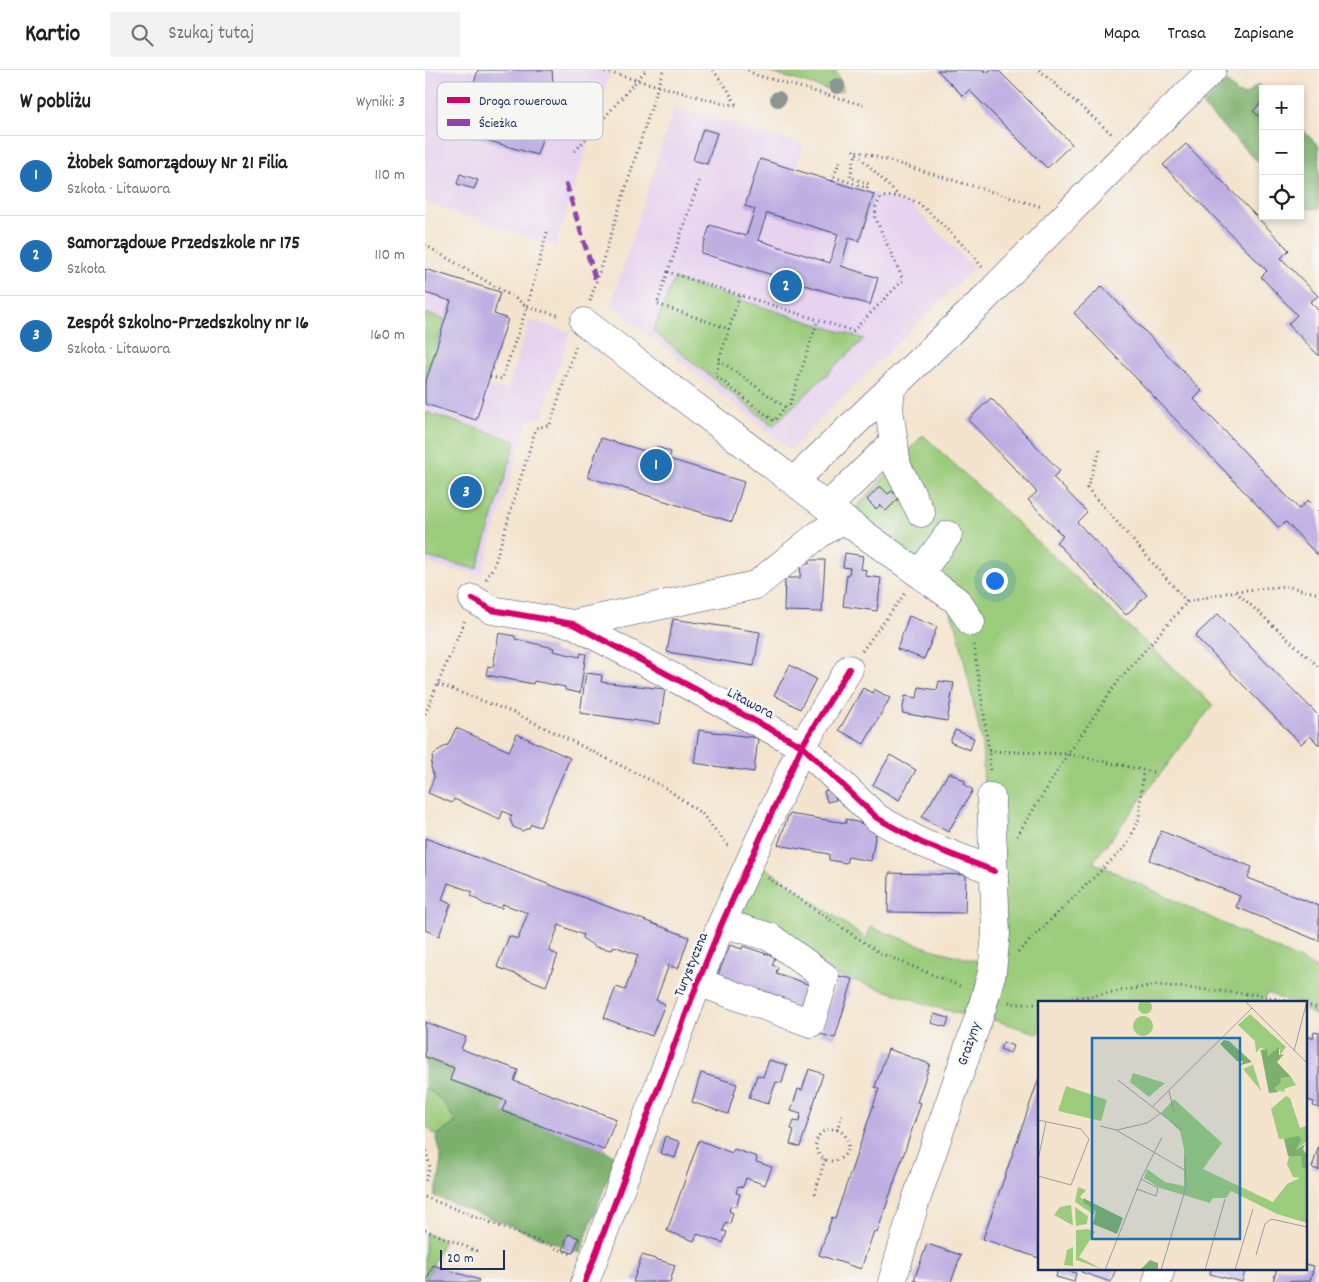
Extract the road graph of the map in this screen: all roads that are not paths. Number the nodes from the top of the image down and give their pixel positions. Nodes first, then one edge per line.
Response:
1 (1212, 70) edge
2 (584, 322) road end
3 (891, 388) junction
4 (894, 442) junction
5 (794, 481) junction
6 (835, 513) junction
7 (921, 513) dead end
8 (948, 535) dead end
9 (920, 573) junction
10 (473, 599) road end
11 (971, 622) road end
12 (573, 624) junction
13 (849, 669) road end
14 (803, 746) junction
15 (991, 797) road end
16 (994, 872) junction
17 (722, 923) junction
18 (698, 982) junction
19 (585, 1282) edge
20 (892, 1282) edge

1 - 3 street
2 - 5 street
3 - 4 street
3 - 5 street
4 - 6 street
4 - 7 street
5 - 6 street
6 - 9 street
6 - 12 street
8 - 9 street
9 - 11 street
10 - 12 street, Litawora
12 - 14 street, Litawora
13 - 14 street, Turystyczna
14 - 16 street, Litawora
14 - 17 street, Turystyczna
15 - 16 street, Grażyny
16 - 20 street, Grażyny
17 - 18 street, Turystyczna
17 - 18 street
18 - 19 street, Turystyczna

